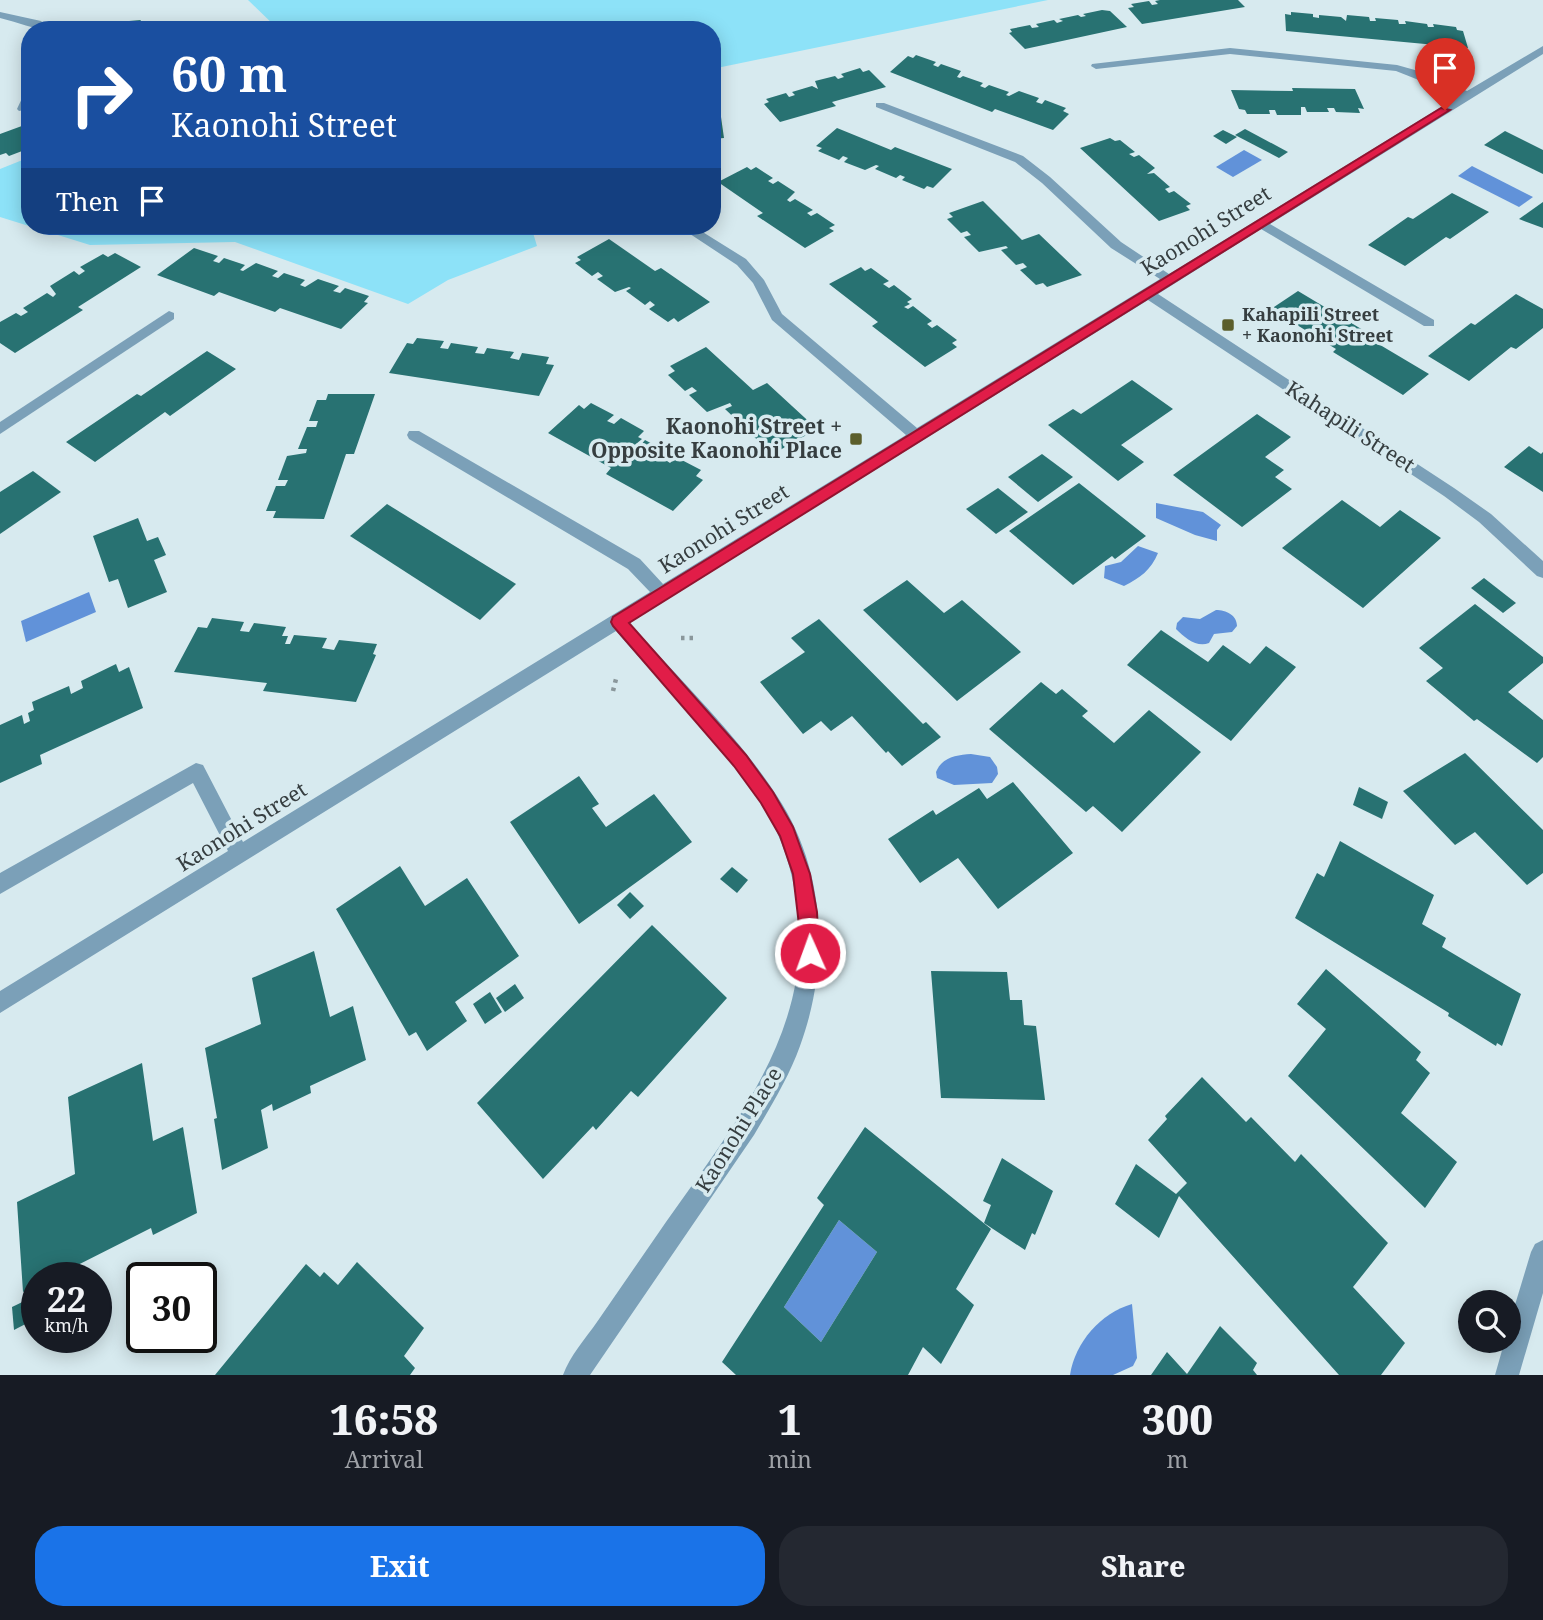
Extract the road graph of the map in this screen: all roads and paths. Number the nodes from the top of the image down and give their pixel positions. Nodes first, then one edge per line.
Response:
1 (0, 15) edge
2 (28, 21) edge
3 (1543, 50) edge
4 (1096, 66) dead end
5 (1468, 96) junction
6 (880, 105) dead end
7 (1261, 224) junction
8 (698, 235) edge
9 (1170, 280) junction
10 (1149, 293) junction
11 (169, 316) dead end
12 (1429, 323) dead end
13 (0, 429) edge
14 (414, 435) dead end
15 (918, 437) junction
16 (1543, 570) edge
17 (662, 594) junction
18 (618, 622) junction
19 (681, 638) dead end
20 (695, 638) dead end
21 (616, 679) dead end
22 (613, 691) dead end
23 (240, 855) junction
24 (0, 884) edge
25 (0, 1003) edge
26 (1543, 1252) edge
27 (575, 1375) edge
28 (1507, 1375) edge

1 - 2 street
3 - 5 street, Kaonohi Street
4 - 5 street
5 - 7 street, Kaonohi Street
6 - 9 street
7 - 9 street, Kaonohi Street
7 - 12 street
8 - 15 street
9 - 10 street, Kaonohi Street
10 - 15 street, Kaonohi Street
10 - 16 street, Kahapili Street
11 - 13 street
14 - 17 street
15 - 17 street, Kaonohi Street
17 - 18 street, Kaonohi Street
18 - 23 street, Kaonohi Street
18 - 27 street, Kaonohi Place
19 - 20 path
21 - 22 path
23 - 24 street
23 - 25 street, Kaonohi Street
26 - 28 street

